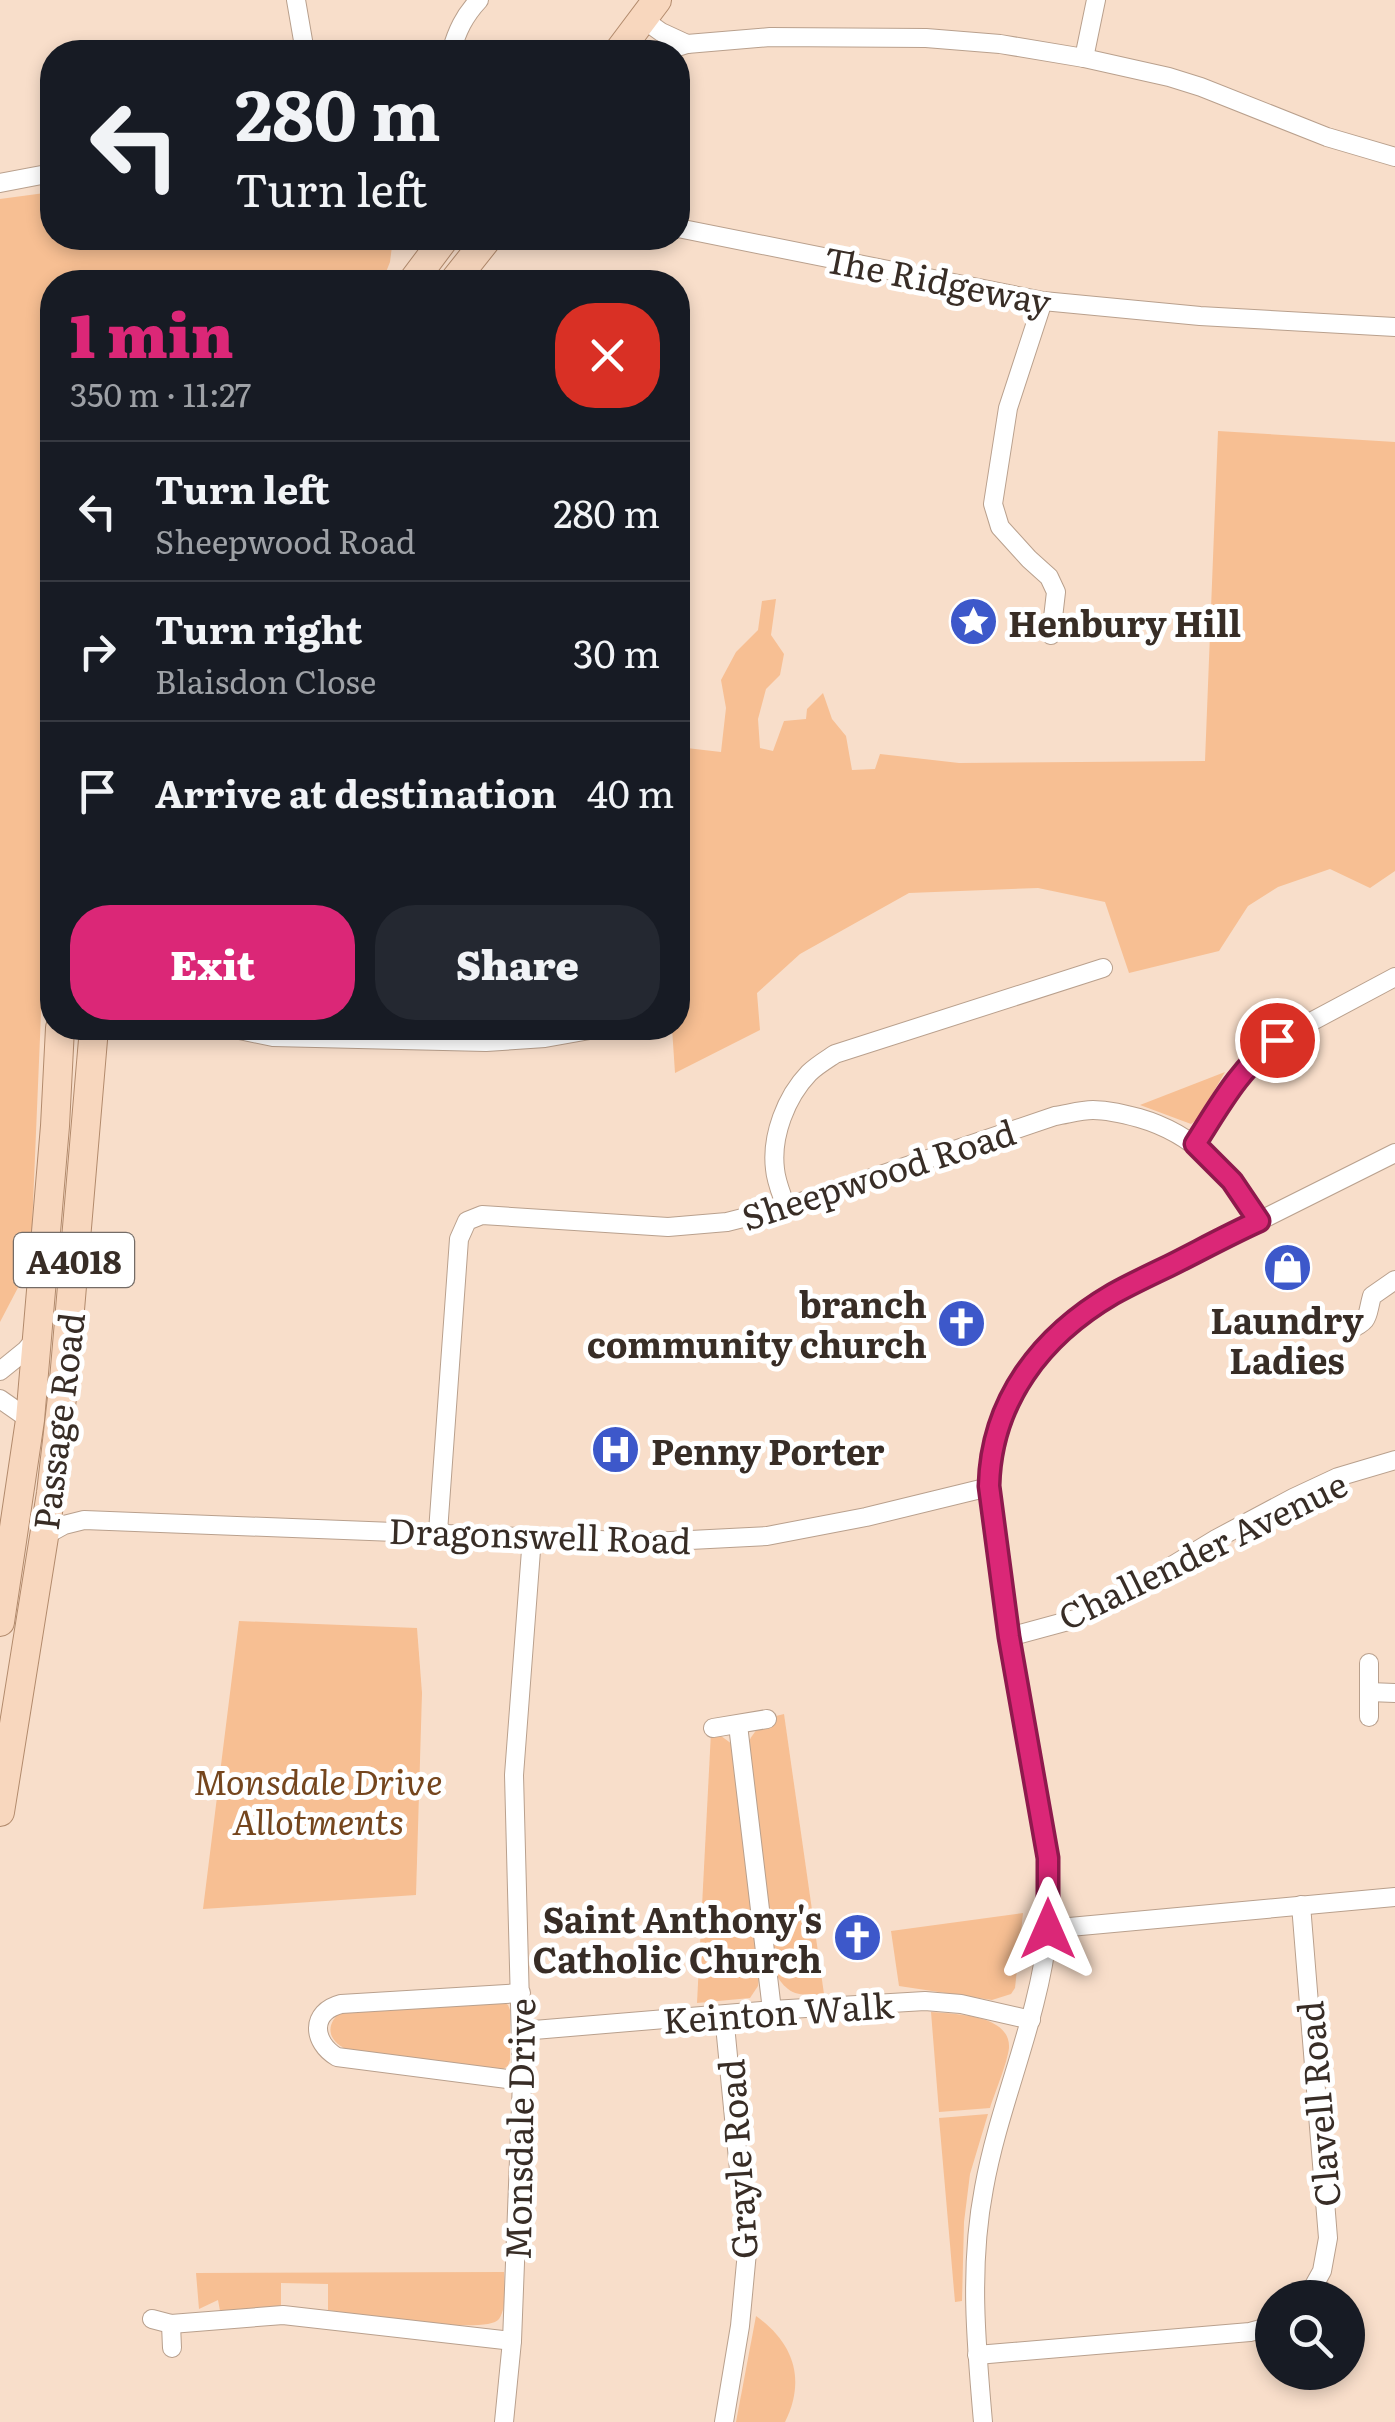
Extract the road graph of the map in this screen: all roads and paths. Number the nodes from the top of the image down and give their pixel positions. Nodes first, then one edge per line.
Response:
1 (296, 0) edge
2 (479, 0) edge
3 (1096, 0) edge
4 (650, 9) edge
5 (303, 40) edge
6 (454, 40) edge
7 (627, 40) edge
8 (678, 40) edge
9 (690, 44) edge
10 (1084, 58) junction
11 (1395, 157) edge
12 (40, 176) edge
13 (0, 183) edge
14 (690, 230) edge
15 (477, 250) edge
16 (461, 270) edge
17 (1043, 301) junction
18 (1395, 328) edge
19 (1051, 636) dead end
20 (1103, 968) dead end
21 (1395, 977) edge
22 (59, 1040) edge
23 (93, 1040) edge
24 (401, 1040) edge
25 (516, 1040) edge
26 (1195, 1144) junction
27 (1395, 1153) edge
28 (786, 1208) junction
29 (1259, 1221) junction
30 (1395, 1280) edge
31 (1349, 1330) dead end
32 (38, 1336) junction
33 (0, 1371) edge
34 (0, 1399) edge
35 (30, 1420) junction
36 (1395, 1460) edge
37 (989, 1486) junction
38 (51, 1493) junction
39 (84, 1520) junction
40 (438, 1532) junction
41 (44, 1536) junction
42 (532, 1537) junction
43 (0, 1622) edge
44 (1009, 1637) junction
45 (1369, 1663) dead end
46 (1368, 1692) junction
47 (1395, 1693) edge
48 (1369, 1717) dead end
49 (768, 1719) dead end
50 (738, 1725) junction
51 (713, 1728) dead end
52 (0, 1812) edge
53 (1395, 1897) edge
54 (1301, 1905) junction
55 (1048, 1929) junction
56 (521, 1993) junction
57 (772, 2010) junction
58 (724, 2015) junction
59 (1031, 2020) junction
60 (522, 2031) junction
61 (522, 2081) junction
62 (1316, 2280) edge
63 (152, 2319) dead end
64 (171, 2324) junction
65 (1255, 2331) edge
66 (512, 2341) junction
67 (172, 2348) dead end
68 (977, 2354) junction
69 (504, 2422) edge
70 (724, 2422) edge
71 (984, 2422) edge

1 - 5 street
2 - 6 street
3 - 10 street
4 - 7 main road
4 - 8 street
9 - 10 street
10 - 11 street
12 - 13 street
14 - 17 street, The Ridgeway
15 - 16 main road
17 - 18 street, The Ridgeway
17 - 19 street
20 - 28 street
21 - 26 street
22 - 32 main road, Passage Road / A4018
23 - 38 main road, Passage Road / A4018
24 - 25 street
26 - 28 street, Sheepwood Road
26 - 29 street, Sheepwood Road
27 - 29 street
28 - 40 street, Sheepwood Road
29 - 37 street
30 - 31 street
32 - 33 street
32 - 35 main road, Passage Road / A4018
34 - 35 street
35 - 43 main road, Passage Road / A4018
36 - 44 street, Challender Avenue
37 - 42 street, Dragonswell Road
37 - 44 street
38 - 39 street
38 - 41 main road, Passage Road / A4018
39 - 40 street, Dragonswell Road
39 - 41 street, Dragonswell Road
40 - 42 street, Dragonswell Road
41 - 52 main road, Passage Road / A4018
42 - 56 street, Monsdale Drive
44 - 55 street
45 - 46 street
46 - 47 street
46 - 48 street
49 - 50 street
50 - 51 street
50 - 57 street
53 - 54 street
54 - 55 street
54 - 62 street, Clavell Road
55 - 59 street
56 - 60 street, Monsdale Drive
56 - 61 street
57 - 58 street, Keinton Walk
57 - 59 street, Keinton Walk
58 - 60 street, Keinton Walk
58 - 70 street, Grayle Road
59 - 68 street
60 - 61 street, Monsdale Drive
61 - 66 street, Monsdale Drive
63 - 64 street
64 - 66 street
64 - 67 street
65 - 68 street
66 - 69 street, Monsdale Drive
68 - 71 street

